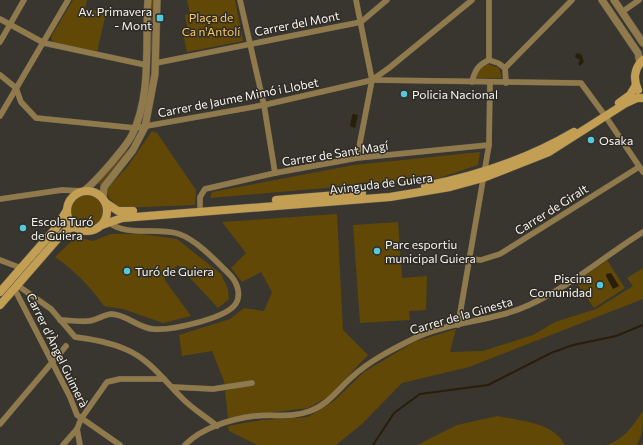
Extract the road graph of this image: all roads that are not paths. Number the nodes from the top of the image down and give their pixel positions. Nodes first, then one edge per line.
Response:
1 (24, 0) edge
2 (68, 0) edge
3 (148, 0) edge
4 (157, 0) edge
5 (240, 0) edge
6 (356, 0) edge
7 (387, 0) edge
8 (472, 0) edge
9 (489, 0) edge
10 (572, 0) edge
11 (602, 0) edge
12 (614, 0) edge
13 (639, 0) edge
14 (622, 12) junction
15 (0, 19) edge
16 (361, 22) junction
17 (10, 24) junction
18 (0, 42) edge
19 (44, 43) junction
20 (249, 44) junction
21 (643, 44) edge
22 (489, 60) junction
23 (641, 62) edge
24 (156, 63) junction
25 (146, 65) junction
26 (505, 68) junction
27 (0, 75) edge
28 (372, 80) junction
29 (472, 82) junction
30 (490, 82) junction
31 (506, 83) junction
32 (636, 85) junction
33 (16, 88) junction
34 (643, 97) edge
35 (264, 105) junction
36 (604, 115) junction
37 (0, 116) edge
38 (145, 127) junction
39 (135, 128) junction
40 (489, 145) junction
41 (358, 158) junction
42 (639, 167) junction
43 (643, 172) edge
44 (275, 173) junction
45 (484, 174) junction
46 (83, 191) junction
47 (0, 199) edge
48 (105, 200) junction
49 (200, 206) junction
50 (67, 210) junction
51 (105, 223) junction
52 (75, 227) junction
53 (643, 232) edge
54 (470, 259) junction
55 (0, 260) edge
56 (23, 265) junction
57 (16, 287) junction
58 (0, 292) edge
59 (0, 296) edge
60 (0, 305) edge
61 (60, 320) junction
62 (458, 325) junction
63 (66, 346) dead end
64 (52, 364) junction
65 (164, 378) junction
66 (252, 383) dead end
67 (172, 387) junction
68 (81, 419) junction
69 (0, 424) edge
70 (217, 426) junction
71 (77, 429) junction
72 (63, 445) edge
73 (80, 445) edge
74 (120, 445) edge
75 (186, 445) edge

1 - 17 street
2 - 19 street
3 - 25 street
4 - 24 street
5 - 20 street
6 - 16 street
7 - 16 street, Carrer del Mont
8 - 28 street, Carrer de Jaume Mimó i Llobet
9 - 22 street
10 - 26 street
11 - 23 street
12 - 14 street
13 - 14 street
14 - 21 street
15 - 17 street
16 - 20 street, Carrer del Mont
16 - 28 street
17 - 18 street
17 - 19 street
19 - 25 street
19 - 33 street
20 - 24 street, Carrer del Mont
20 - 35 street
22 - 26 street
22 - 29 street
23 - 32 main road
24 - 38 street
25 - 39 street
26 - 31 street
27 - 33 street, Carrer de Jaume Mimó i Llobet
28 - 29 street
28 - 35 street, Carrer de Jaume Mimó i Llobet
28 - 41 street
29 - 30 street
30 - 31 street
30 - 40 street
31 - 36 street
32 - 34 main road
32 - 36 main road, Avinguda de Guiera
33 - 37 street
33 - 39 street, Carrer de Jaume Mimó i Llobet
34 - 36 main road, Avinguda de Guiera
35 - 38 street, Carrer de Jaume Mimó i Llobet
35 - 44 street
36 - 42 street
36 - 45 main road, Avinguda de Guiera
38 - 39 street, Carrer de Jaume Mimó i Llobet
38 - 48 street
39 - 46 street
40 - 41 street, Carrer de Sant Magí
40 - 45 street
41 - 44 street, Carrer de Sant Magí
42 - 43 street
42 - 54 street, Carrer de Giralt
44 - 49 street, Carrer de Sant Magí
45 - 49 main road, Avinguda de Guiera
45 - 51 main road, Avinguda de Guiera
45 - 54 street
46 - 47 street
46 - 48 main road
46 - 50 main road
48 - 49 main road, Avinguda de Guiera
48 - 51 main road
50 - 52 main road
50 - 56 main road
51 - 52 main road
51 - 61 street
52 - 57 main road
53 - 62 street, Carrer de la Ginesta
54 - 62 street
55 - 56 street
56 - 57 main road
56 - 58 main road
57 - 59 main road
57 - 60 main road
57 - 61 street
57 - 64 street, Carrer d'Àngel Guimerà
61 - 65 street
62 - 70 street, Carrer de la Ginesta
63 - 64 street
64 - 68 street, Carrer d'Àngel Guimerà
64 - 69 street
65 - 67 street
65 - 68 street
66 - 67 street
67 - 70 street
68 - 71 street
68 - 74 street
70 - 75 street, Carrer de la Ginesta
71 - 72 street
71 - 73 street

